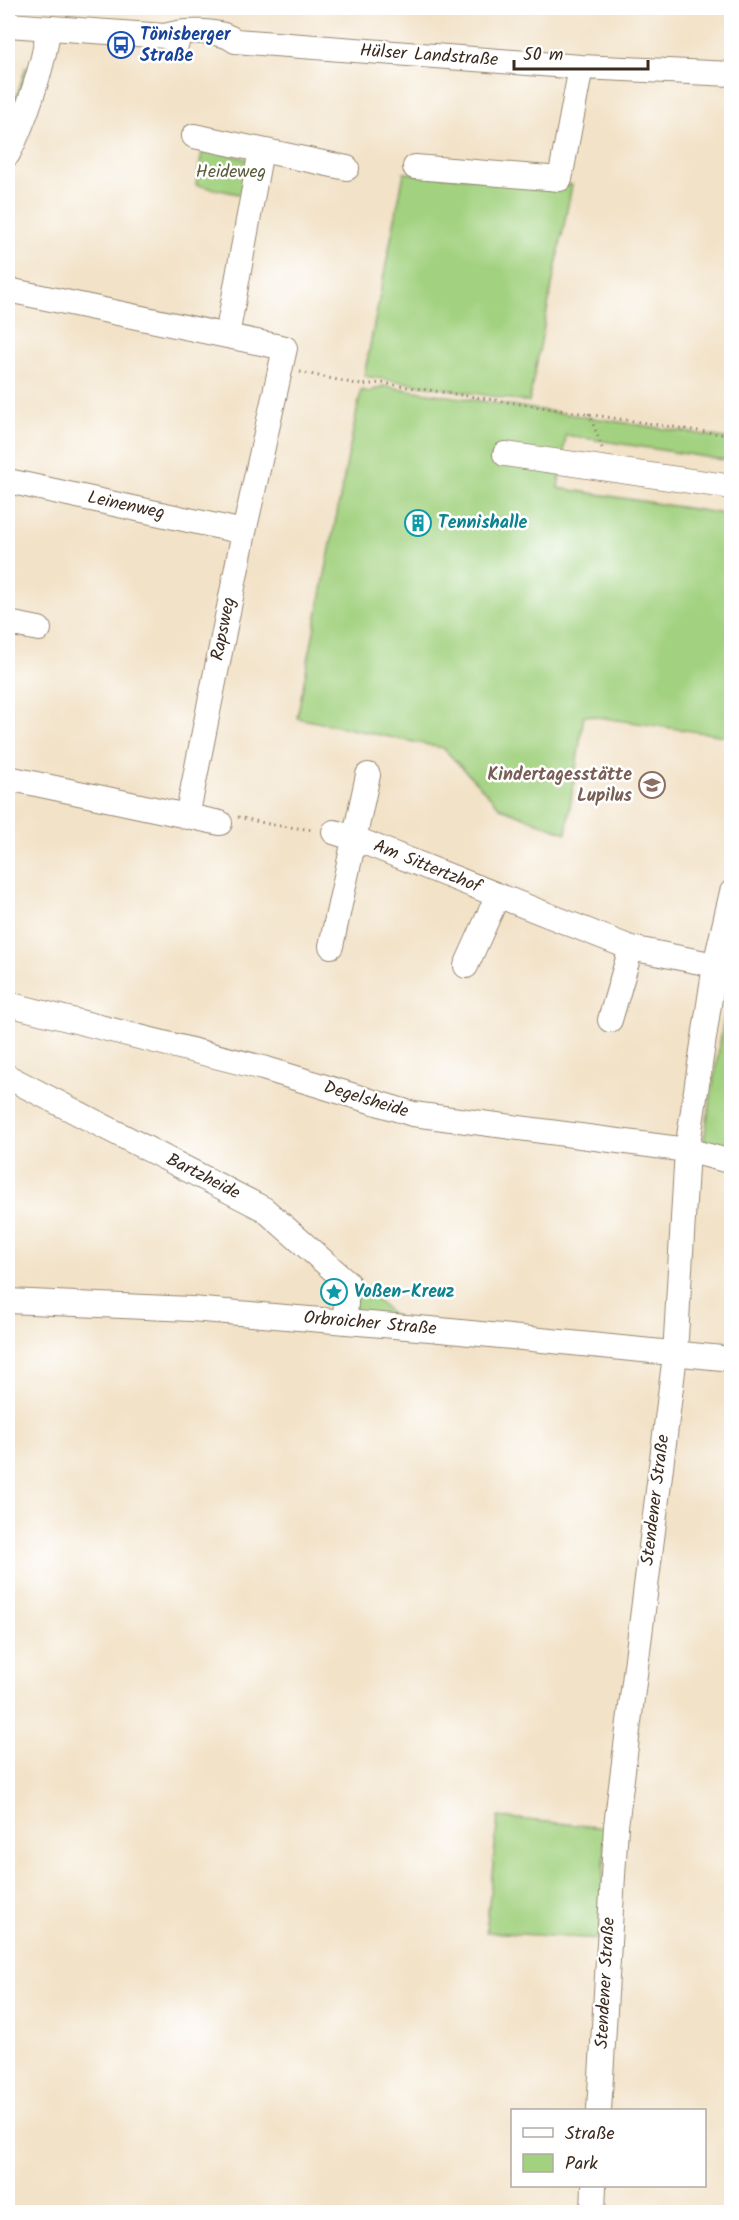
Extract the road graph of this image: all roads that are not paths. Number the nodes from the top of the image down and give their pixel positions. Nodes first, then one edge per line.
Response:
1 (8, 25) edge
2 (48, 28) junction
3 (581, 67) junction
4 (732, 74) edge
5 (194, 136) dead end
6 (261, 150) junction
7 (8, 154) edge
8 (415, 167) dead end
9 (347, 168) dead end
10 (8, 290) edge
11 (227, 336) junction
12 (504, 454) dead end
13 (8, 481) edge
14 (732, 487) edge
15 (244, 531) junction
16 (8, 623) edge
17 (39, 629) dead end
18 (368, 775) dead end
19 (8, 778) edge
20 (187, 817) junction
21 (220, 823) road end
22 (345, 835) junction
23 (732, 892) edge
24 (498, 896) junction
25 (331, 946) dead end
26 (632, 948) junction
27 (716, 964) junction
28 (466, 966) dead end
29 (8, 1004) edge
30 (610, 1020) dead end
31 (8, 1077) edge
32 (687, 1150) junction
33 (732, 1162) edge
34 (8, 1301) edge
35 (345, 1322) junction
36 (675, 1355) junction
37 (732, 1359) edge
38 (599, 2109) edge
39 (594, 2187) edge
40 (593, 2212) edge

1 - 2 street, Hülser Landstraße
2 - 3 street, Hülser Landstraße
2 - 7 street
3 - 4 street, Hülser Landstraße
3 - 8 street
5 - 6 street
6 - 9 street
6 - 11 street
10 - 11 street
11 - 15 street, Rapsweg
12 - 14 street
13 - 15 street, Leinenweg
15 - 20 street, Rapsweg
16 - 17 street
18 - 22 street, Am Sittertzhof
19 - 20 street
20 - 21 street
22 - 24 street, Am Sittertzhof
22 - 25 street, Am Sittertzhof
23 - 27 street, Stendener Straße
24 - 26 street, Am Sittertzhof
24 - 28 street, Am Sittertzhof
26 - 27 street, Am Sittertzhof
26 - 30 street
27 - 32 street, Stendener Straße
29 - 32 street, Degelsheide
31 - 35 street, Bartzheide
32 - 33 street, Degelsheide
32 - 36 street, Stendener Straße
34 - 35 street, Orbroicher Straße
35 - 36 street, Orbroicher Straße
36 - 37 street, Orbroicher Straße
36 - 38 street, Stendener Straße
39 - 40 street

